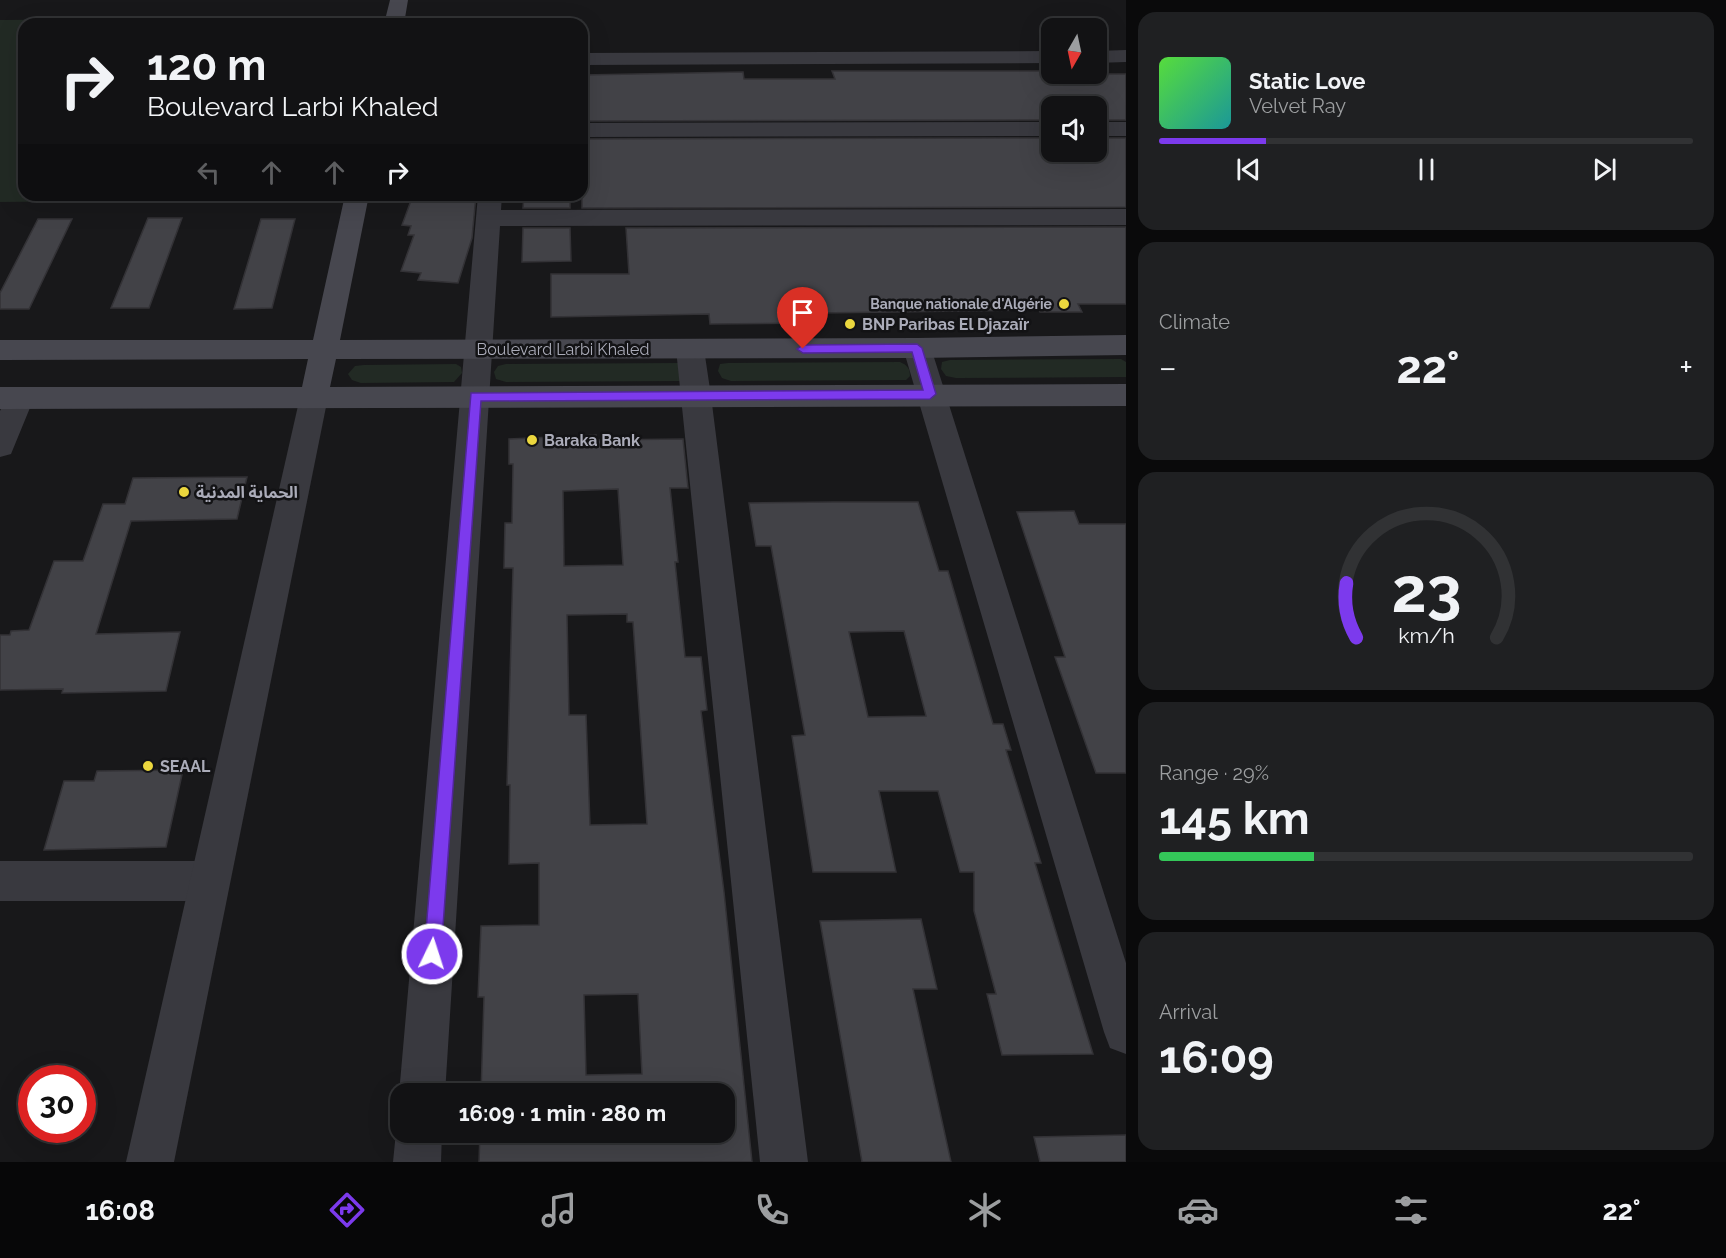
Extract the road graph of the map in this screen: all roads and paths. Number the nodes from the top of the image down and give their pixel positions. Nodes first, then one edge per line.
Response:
1 (399, 0) edge
2 (395, 18) edge
3 (1041, 57) edge
4 (1107, 57) edge
5 (1126, 57) edge
6 (588, 59) edge
7 (1041, 129) edge
8 (1107, 129) edge
9 (1126, 129) edge
10 (588, 130) edge
11 (356, 201) edge
12 (490, 206) edge
13 (1126, 217) edge
14 (1126, 345) edge
15 (917, 348) junction
16 (323, 349) junction
17 (480, 349) junction
18 (690, 349) junction
19 (0, 350) edge
20 (930, 394) junction
21 (1126, 395) edge
22 (475, 396) junction
23 (697, 396) junction
24 (314, 397) junction
25 (10, 398) edge
26 (0, 446) edge
27 (0, 881) edge
28 (210, 881) junction
29 (1126, 1032) edge
30 (423, 1083) edge
31 (418, 1143) edge
32 (150, 1162) edge
33 (417, 1162) edge
34 (784, 1162) edge

1 - 2 main road
3 - 6 street
4 - 5 street
7 - 10 street
8 - 9 street
11 - 16 main road
12 - 13 street
12 - 17 street
14 - 15 main road, Boulevard Larbi Khaled
15 - 18 main road, Boulevard Larbi Khaled
15 - 20 street
16 - 17 main road, Boulevard Larbi Khaled
16 - 19 main road, Boulevard Larbi Khaled
16 - 24 main road
17 - 18 main road, Boulevard Larbi Khaled
17 - 22 street
18 - 23 street
20 - 21 main road
20 - 23 main road
20 - 29 street
22 - 23 main road
22 - 24 main road
22 - 30 street
23 - 34 street
24 - 25 main road
24 - 28 street
25 - 26 street
27 - 28 street
28 - 32 street
31 - 33 street

